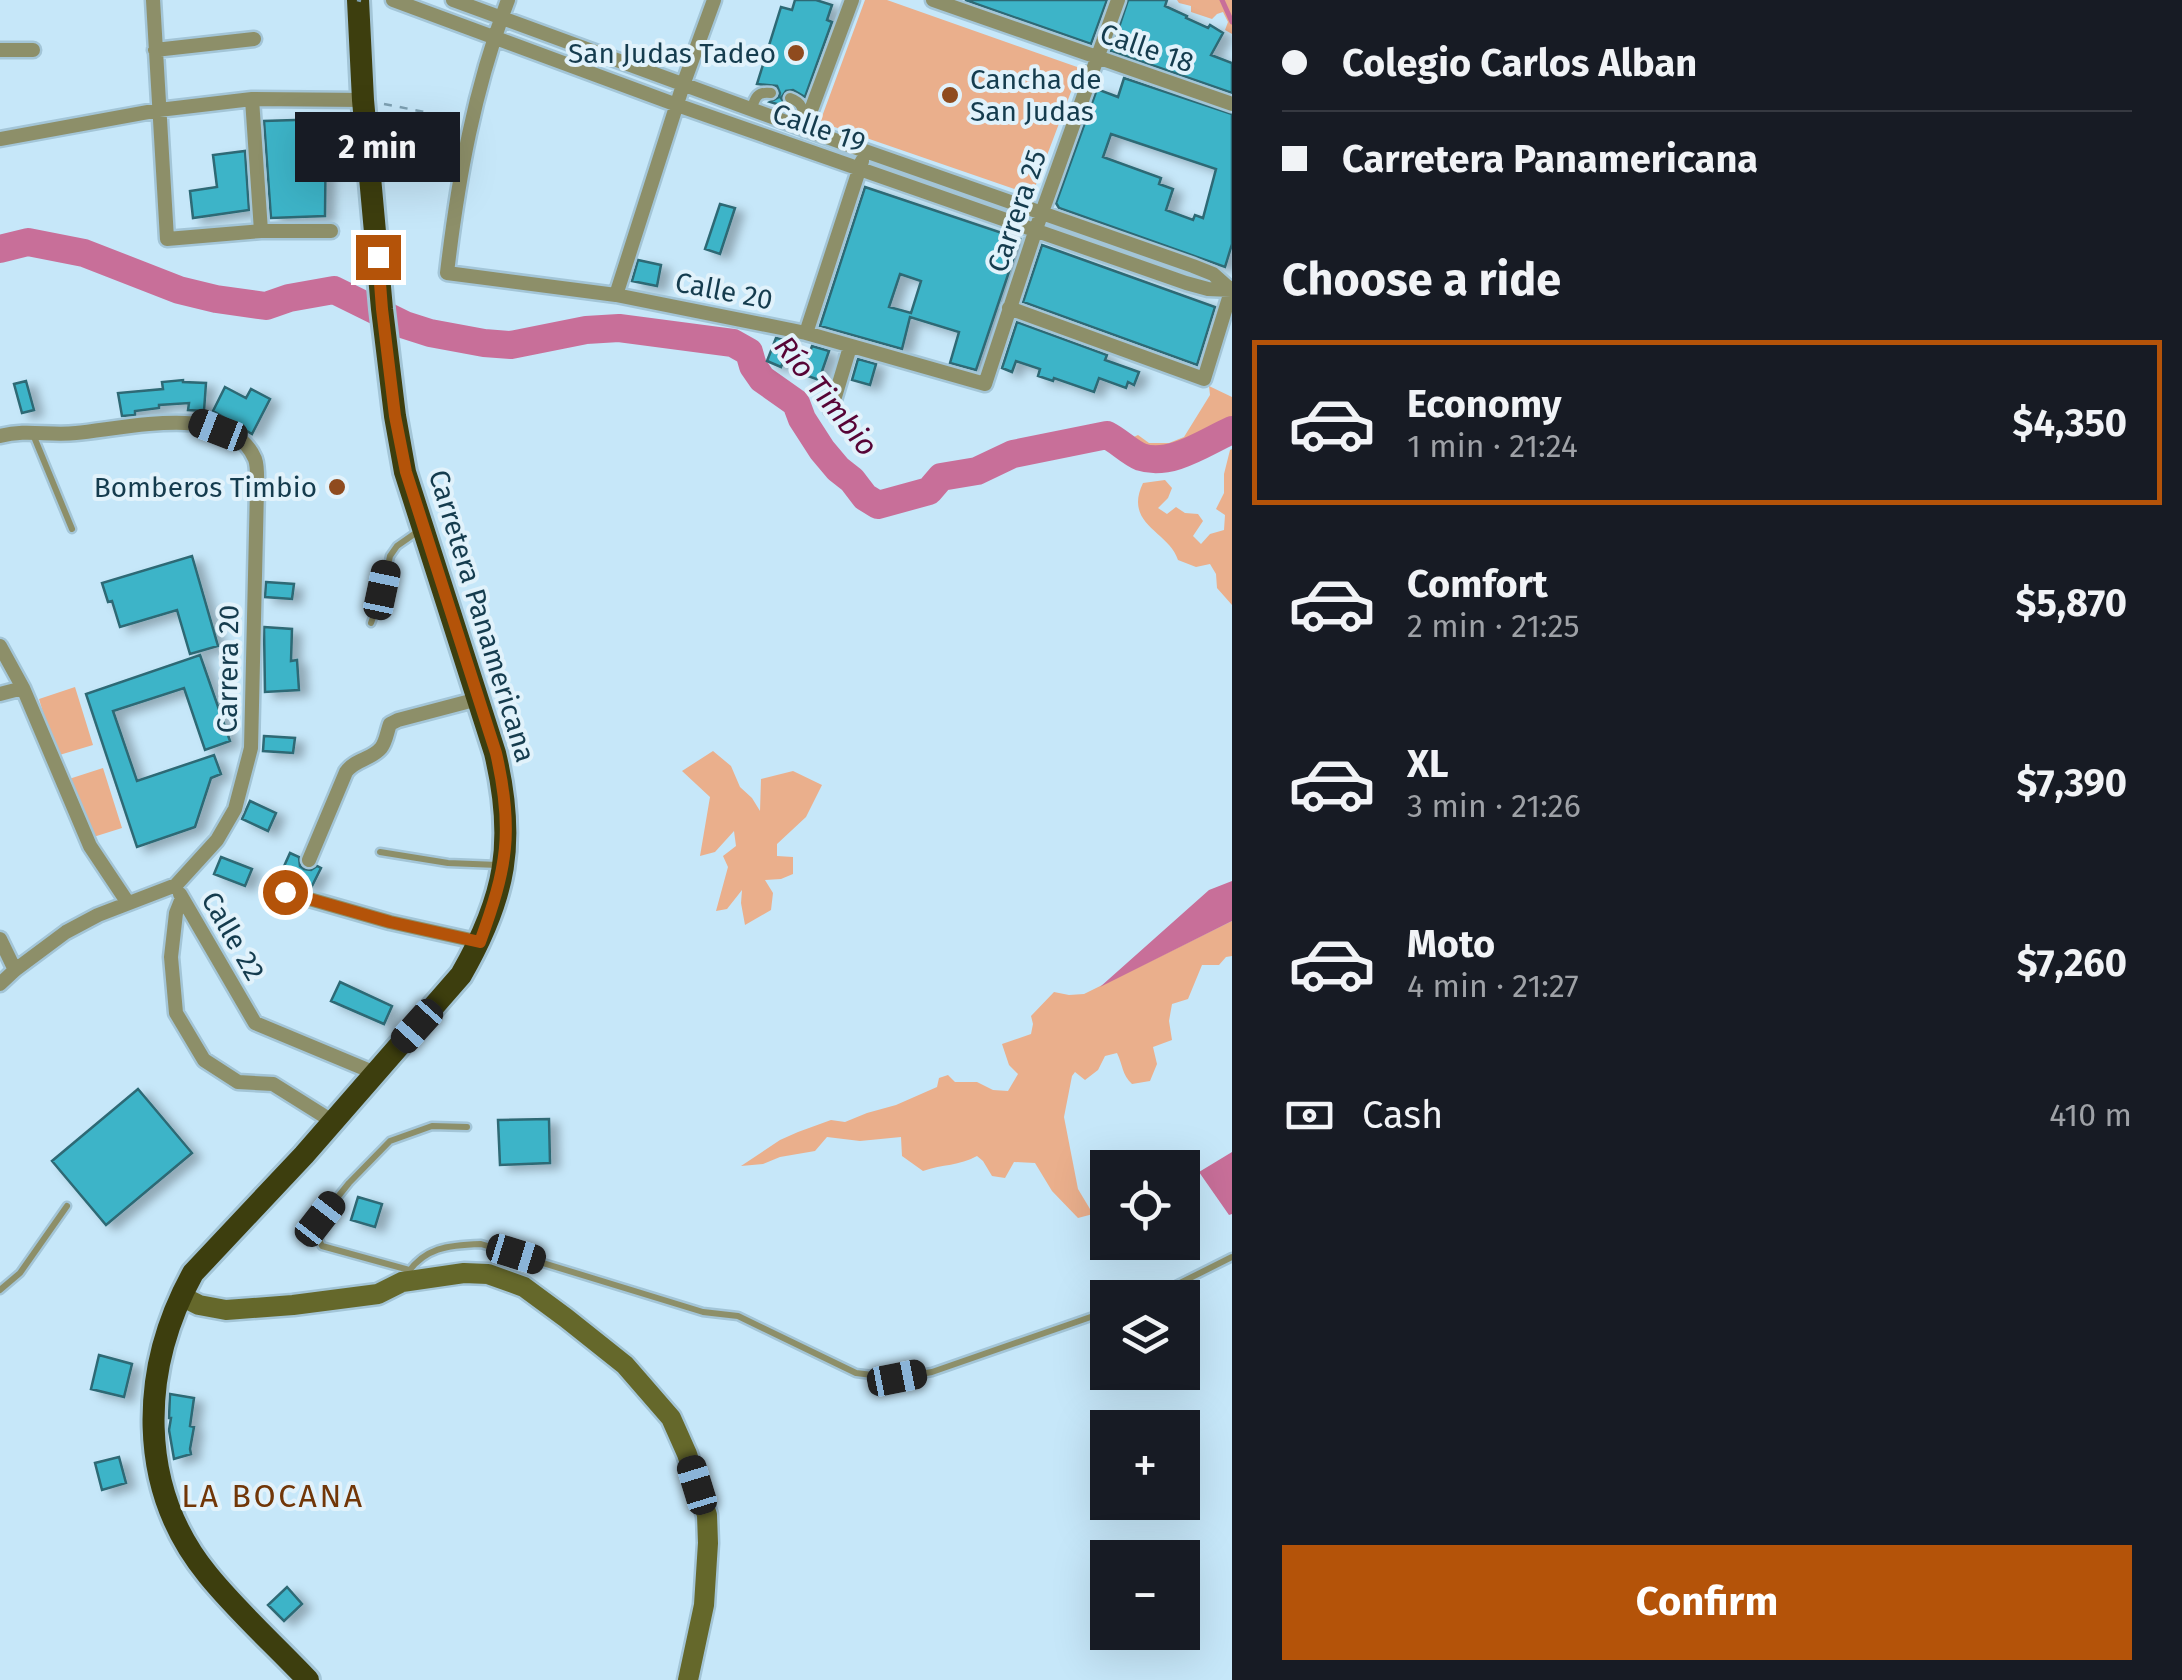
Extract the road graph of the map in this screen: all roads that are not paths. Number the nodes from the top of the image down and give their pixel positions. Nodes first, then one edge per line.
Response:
1 (153, 0) edge
2 (359, 0) edge
3 (392, 0) edge
4 (454, 0) edge
5 (508, 0) edge
6 (714, 0) edge
7 (852, 0) edge
8 (933, 0) edge
9 (1118, 0) edge
10 (501, 18) junction
11 (494, 36) junction
12 (254, 40) dead end
13 (0, 50) edge
14 (33, 50) dead end
15 (156, 50) junction
16 (1098, 58) junction
17 (682, 85) junction
18 (771, 93) dead end
19 (790, 98) dead end
20 (252, 99) junction
21 (363, 100) junction
22 (677, 104) junction
23 (1232, 104) edge
24 (159, 110) junction
25 (751, 110) junction
26 (802, 128) junction
27 (0, 139) edge
28 (865, 151) junction
29 (859, 168) junction
30 (1043, 212) junction
31 (1036, 229) junction
32 (261, 231) junction
33 (331, 231) dead end
34 (1232, 290) edge
35 (616, 295) junction
36 (1009, 308) junction
37 (806, 334) junction
38 (850, 347) junction
39 (985, 384) joint
40 (830, 410) dead end
41 (32, 431) junction
42 (0, 436) edge
43 (72, 529) dead end
44 (422, 529) junction
45 (371, 623) dead end
46 (0, 646) edge
47 (22, 688) junction
48 (0, 694) edge
49 (478, 699) junction
50 (380, 852) dead end
51 (309, 860) dead end
52 (504, 865) junction
53 (179, 892) junction
54 (285, 892) dead end
55 (128, 903) junction
56 (0, 939) edge
57 (480, 942) junction
58 (16, 970) junction
59 (0, 984) edge
60 (375, 1073) junction
61 (332, 1121) junction
62 (467, 1127) dead end
63 (68, 1206) dead end
64 (1232, 1257) edge
65 (406, 1276) junction
66 (1186, 1280) edge
67 (0, 1290) edge
68 (181, 1296) junction
69 (1090, 1317) edge
70 (308, 1680) edge
71 (688, 1680) edge

1 - 15 street
2 - 21 highway, Carretera Panamericana
3 - 11 street, Calle 19
4 - 10 street, Calle 19
5 - 10 street
6 - 17 street
7 - 26 street
8 - 16 street, Calle 18
9 - 16 street, Carrera 25
10 - 11 street
10 - 17 street, Calle 19
11 - 22 street, Calle 19
11 - 35 street, Calle 20
12 - 15 street
13 - 14 street
15 - 24 street
16 - 23 street, Calle 18
16 - 30 street, Carrera 25
17 - 22 street
17 - 25 street, Calle 19
18 - 25 street
19 - 26 street
20 - 21 street
20 - 24 street
20 - 32 street
21 - 44 highway, Carretera Panamericana
22 - 29 street, Calle 19
22 - 35 street
24 - 27 street
24 - 32 street
25 - 26 street, Calle 19
26 - 28 street, Calle 19
28 - 29 street
28 - 30 street, Calle 19
29 - 31 street, Calle 19
29 - 37 street
30 - 31 street, Carrera 25
30 - 34 street, Calle 19
31 - 34 street, Calle 19
31 - 36 street, Carrera 25
32 - 33 street
34 - 36 street
35 - 37 street, Calle 20
36 - 39 street, Carrera 25
37 - 38 street, Calle 20
38 - 39 street, Calle 20
38 - 40 street
41 - 42 street
41 - 43 lane
41 - 53 street, Carrera 20
44 - 45 lane
44 - 49 highway, Carretera Panamericana
46 - 47 street
47 - 48 street
47 - 55 street
49 - 51 street
49 - 52 highway, Carretera Panamericana
50 - 52 lane
52 - 57 highway, Carretera Panamericana
53 - 55 street, Calle 22
53 - 60 street, Calle 22
53 - 61 street
54 - 57 street
55 - 58 street, Calle 22
56 - 58 street
57 - 60 highway, Carretera Panamericana
58 - 59 street, Calle 22
60 - 61 highway, Carretera Panamericana
61 - 68 highway, Carretera Panamericana
62 - 65 lane
63 - 67 lane
64 - 66 lane
65 - 68 main road
65 - 69 lane
65 - 71 main road
68 - 70 highway, Carretera Panamericana

